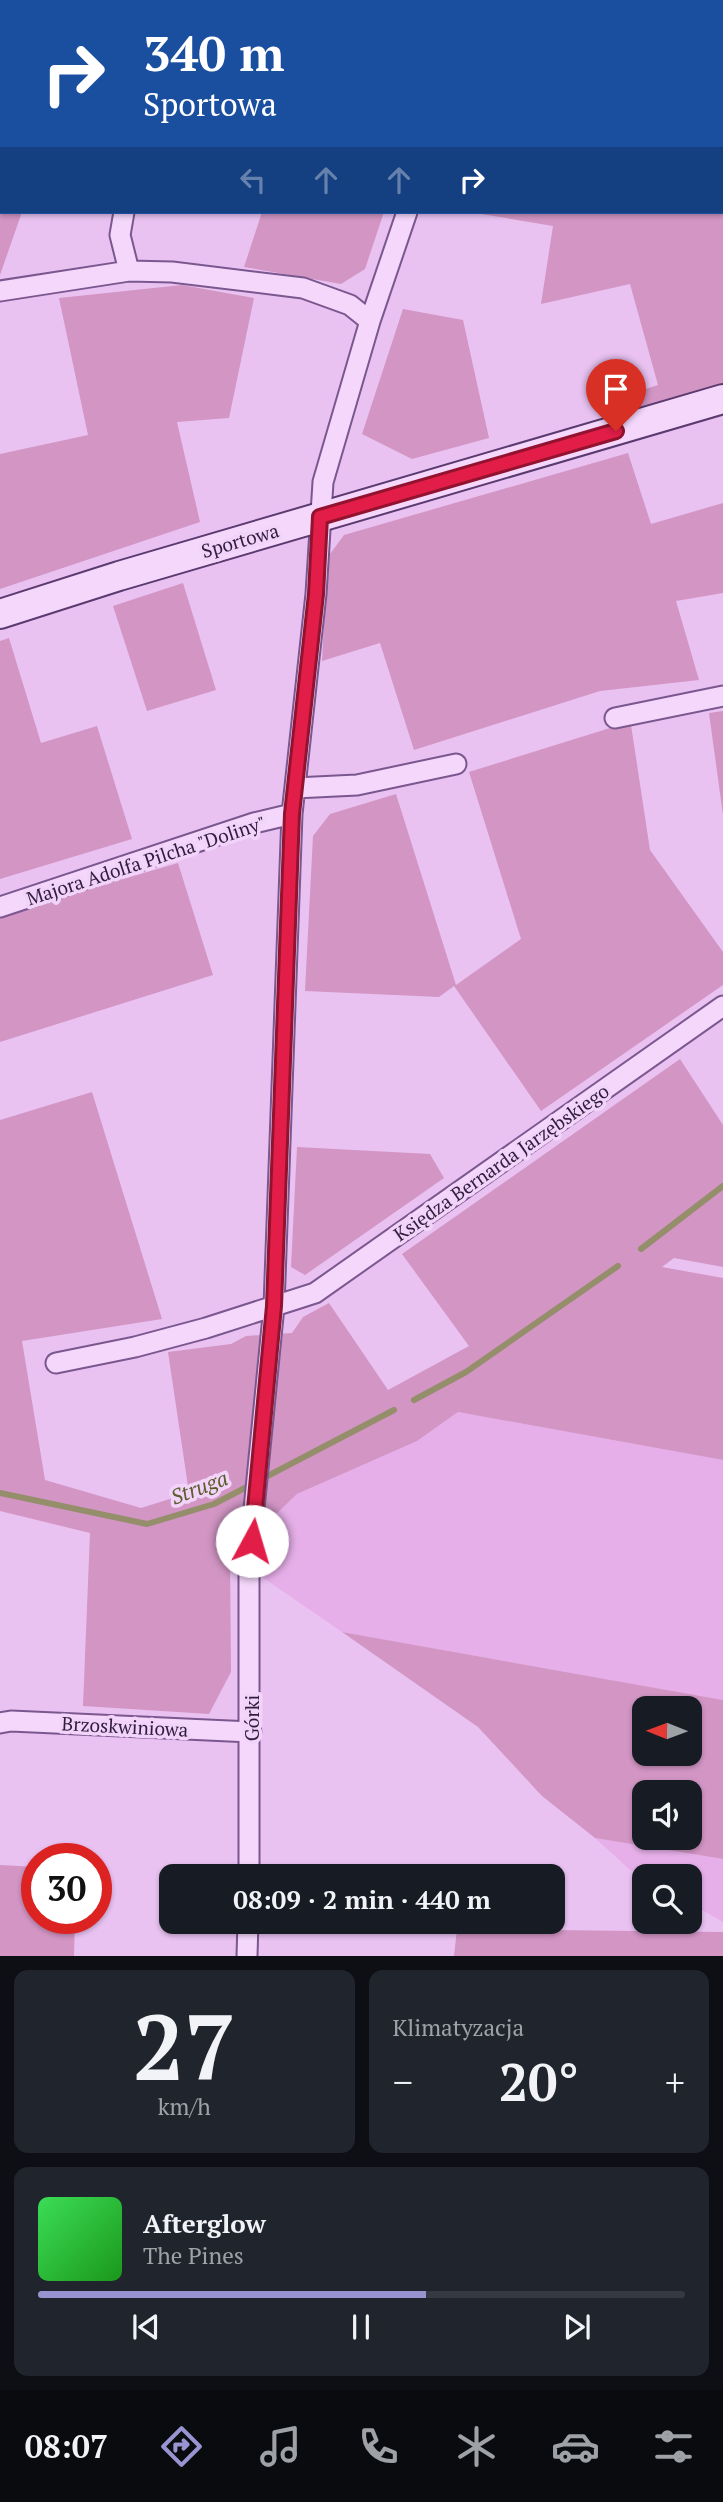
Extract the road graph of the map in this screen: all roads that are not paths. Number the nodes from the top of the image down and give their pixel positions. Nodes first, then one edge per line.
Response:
1 (124, 214) edge
2 (406, 214) edge
3 (129, 271) junction
4 (0, 291) edge
5 (370, 321) junction
6 (723, 399) edge
7 (320, 517) junction
8 (0, 614) edge
9 (723, 696) edge
10 (615, 718) dead end
11 (456, 764) dead end
12 (295, 788) junction
13 (292, 814) junction
14 (0, 907) edge
15 (723, 1006) edge
16 (274, 1306) junction
17 (56, 1363) dead end
18 (0, 1723) edge
19 (251, 1732) junction
20 (249, 1864) edge
21 (248, 1934) edge
22 (247, 1956) edge

1 - 3 street
2 - 5 street, Górki
3 - 4 street
3 - 5 street
5 - 7 street, Górki
6 - 7 street, Sportowa
7 - 8 street, Sportowa
7 - 12 street, Górki
9 - 10 street
11 - 12 street
12 - 13 street, Górki
13 - 14 street, Majora Adolfa Pilcha "Doliny"
13 - 16 street, Górki
15 - 16 street, Księdza Bernarda Jarzębskiego
16 - 17 street, Księdza Bernarda Jarzębskiego
16 - 19 street, Górki
18 - 19 street, Brzoskwiniowa
19 - 20 street, Górki
21 - 22 street

